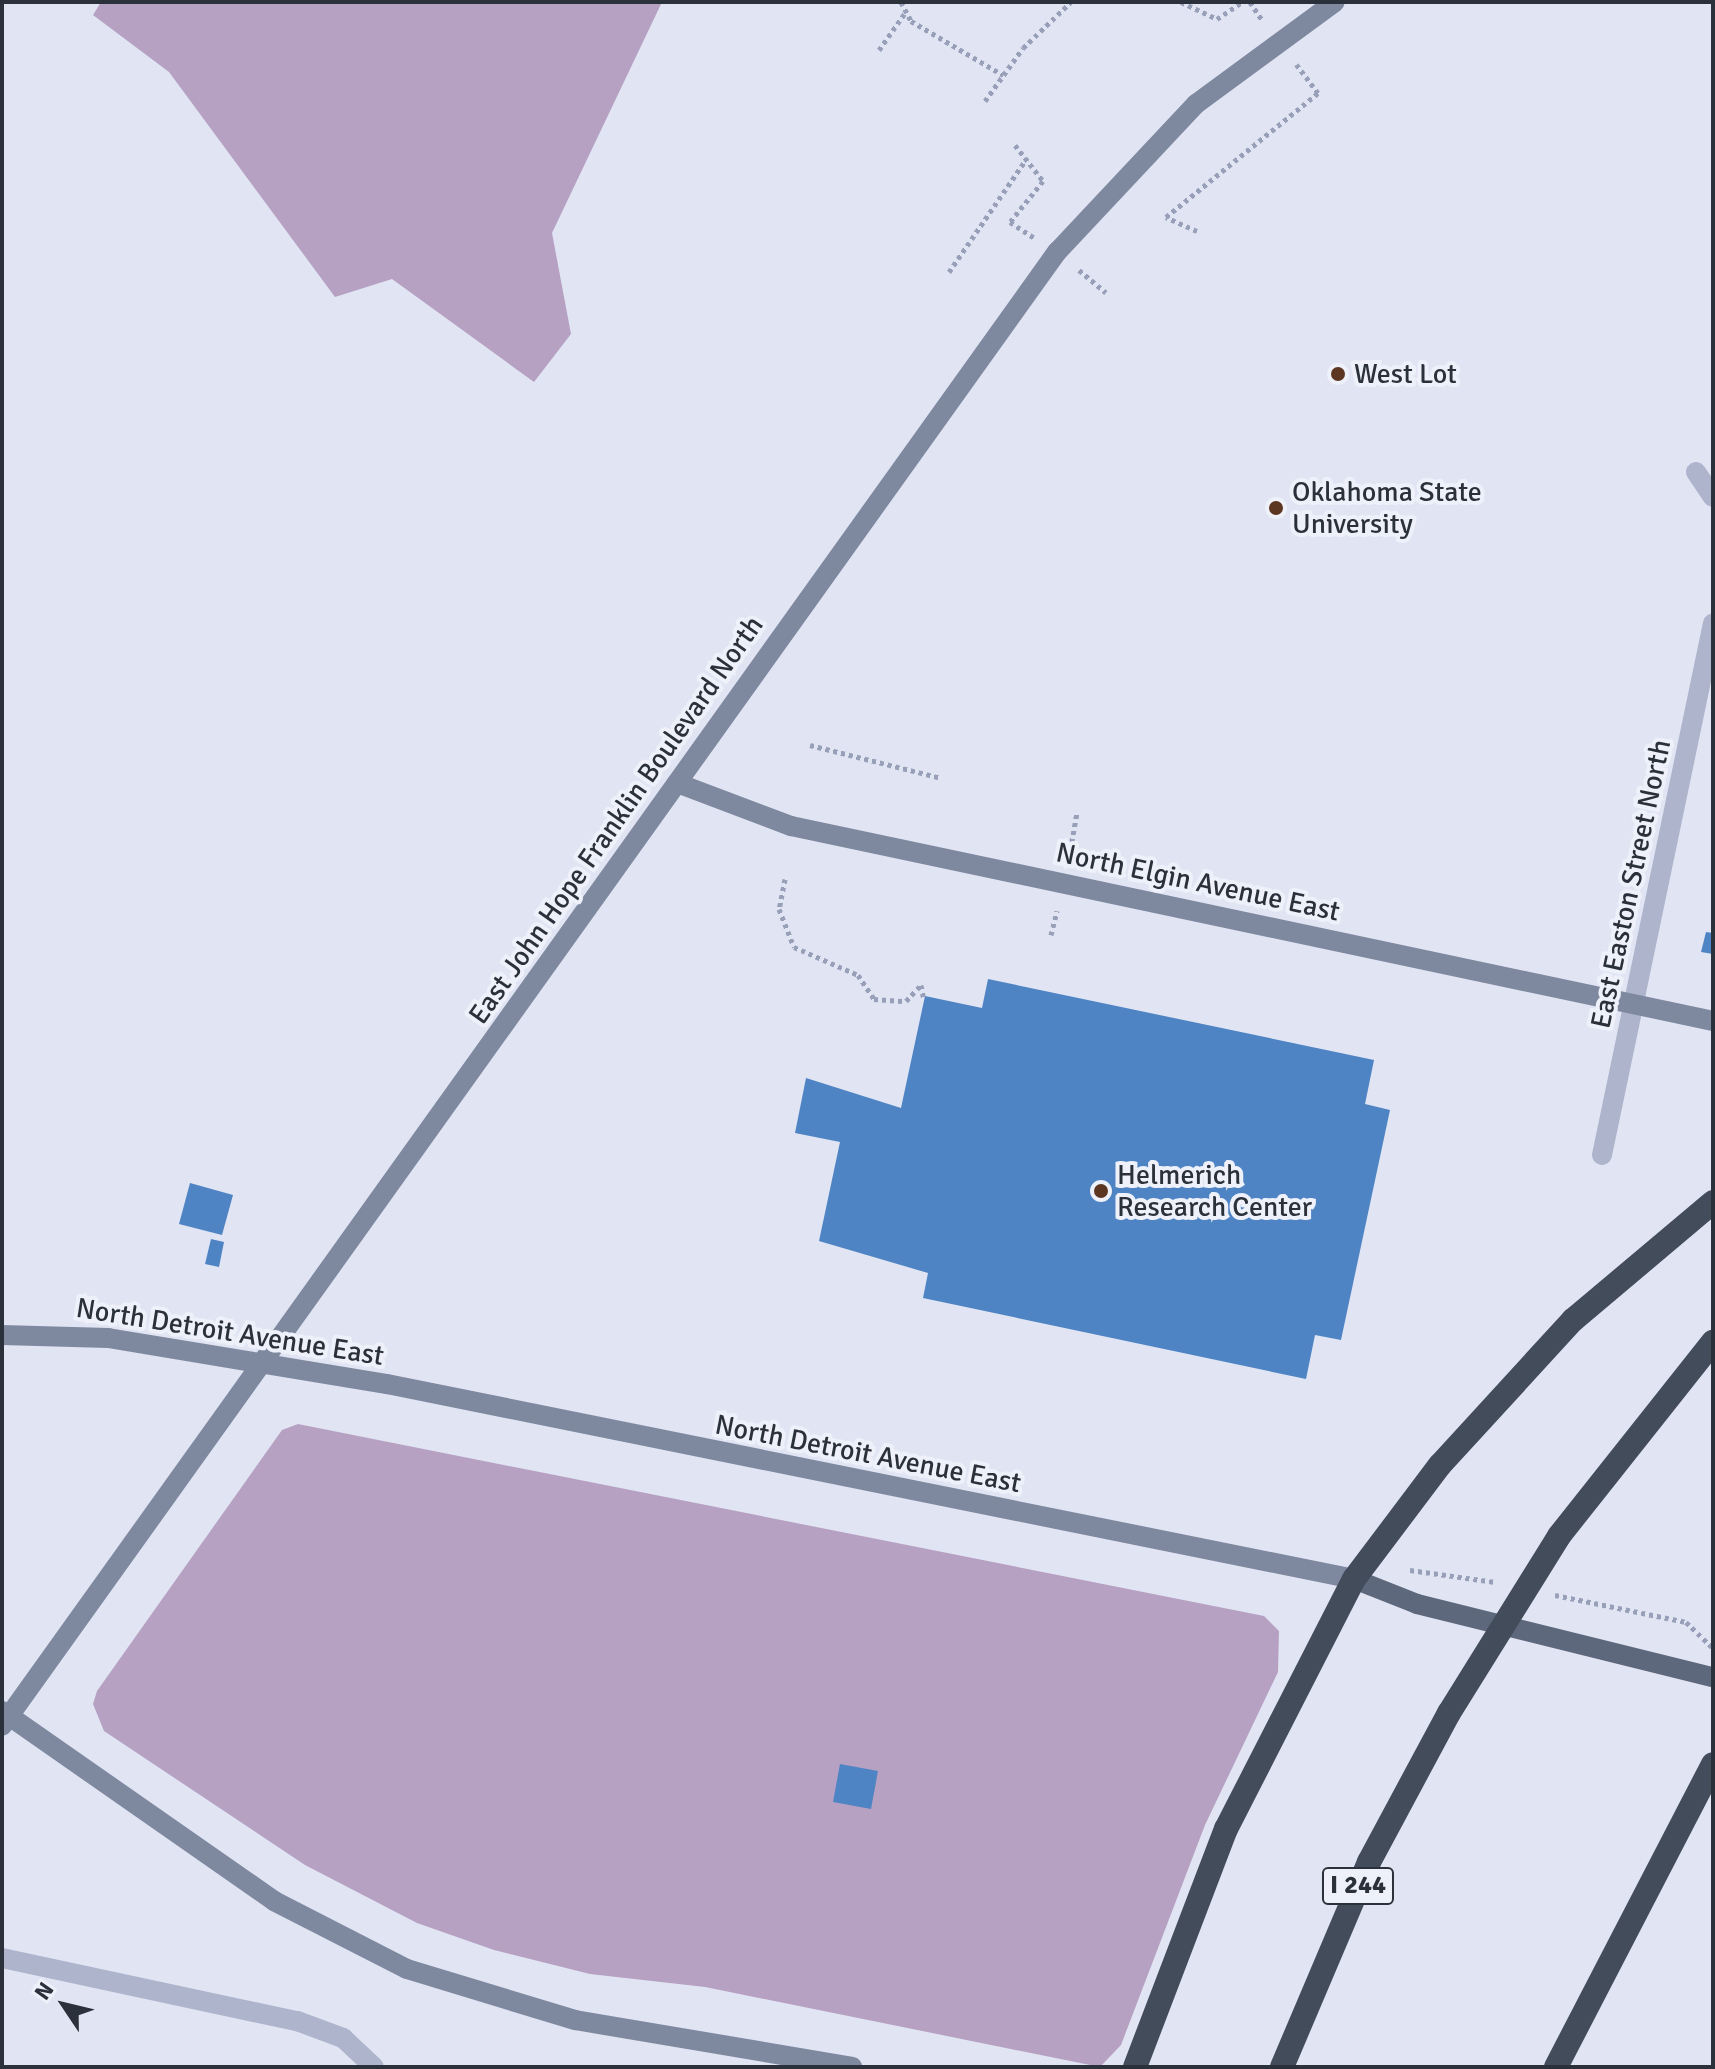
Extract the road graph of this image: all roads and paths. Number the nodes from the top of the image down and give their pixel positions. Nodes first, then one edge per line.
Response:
1 (901, 2) edge
2 (1071, 2) edge
3 (1181, 2) edge
4 (1242, 2) edge
5 (1250, 2) edge
6 (1335, 2) edge
7 (905, 13) junction
8 (1280, 43) junction
9 (879, 50) dead end
10 (1003, 75) junction
11 (985, 101) dead end
12 (1027, 158) dead end
13 (1197, 231) dead end
14 (949, 272) dead end
15 (1696, 472) dead end
16 (1713, 497) edge
17 (1713, 623) edge
18 (810, 745) dead end
19 (941, 778) dead end
20 (677, 783) junction
21 (785, 879) dead end
22 (924, 1000) dead end
23 (1635, 1003) junction
24 (1713, 1021) edge
25 (1602, 1155) dead end
26 (1713, 1202) edge
27 (2, 1335) edge
28 (1713, 1342) edge
29 (264, 1367) junction
30 (1354, 1579) junction
31 (1713, 1677) edge
32 (4, 1718) edge
33 (1713, 1764) edge
34 (2, 1958) edge
35 (374, 2067) edge
36 (852, 2067) edge
37 (1135, 2067) edge
38 (1282, 2067) edge
39 (1556, 2067) edge

1 - 7 path
2 - 10 path
3 - 4 path
5 - 8 path
6 - 8 street, East John Hope Franklin Boulevard North
7 - 9 path
7 - 10 path
8 - 13 path
8 - 20 street, East John Hope Franklin Boulevard North
10 - 11 path
12 - 14 path
15 - 16 street
17 - 23 street, East Easton Street North
18 - 19 path
20 - 23 street, North Elgin Avenue East
20 - 29 street, East John Hope Franklin Boulevard North
21 - 22 path
23 - 24 street, North Elgin Avenue East
23 - 25 street, East Easton Street North
26 - 30 highway
27 - 29 street, North Detroit Avenue East
28 - 38 highway, I 244, bridge
29 - 30 street, North Detroit Avenue East
29 - 32 street, East John Hope Franklin Boulevard North
30 - 31 main road, North Detroit Avenue East
30 - 37 highway
32 - 36 street
33 - 39 highway
34 - 35 street

